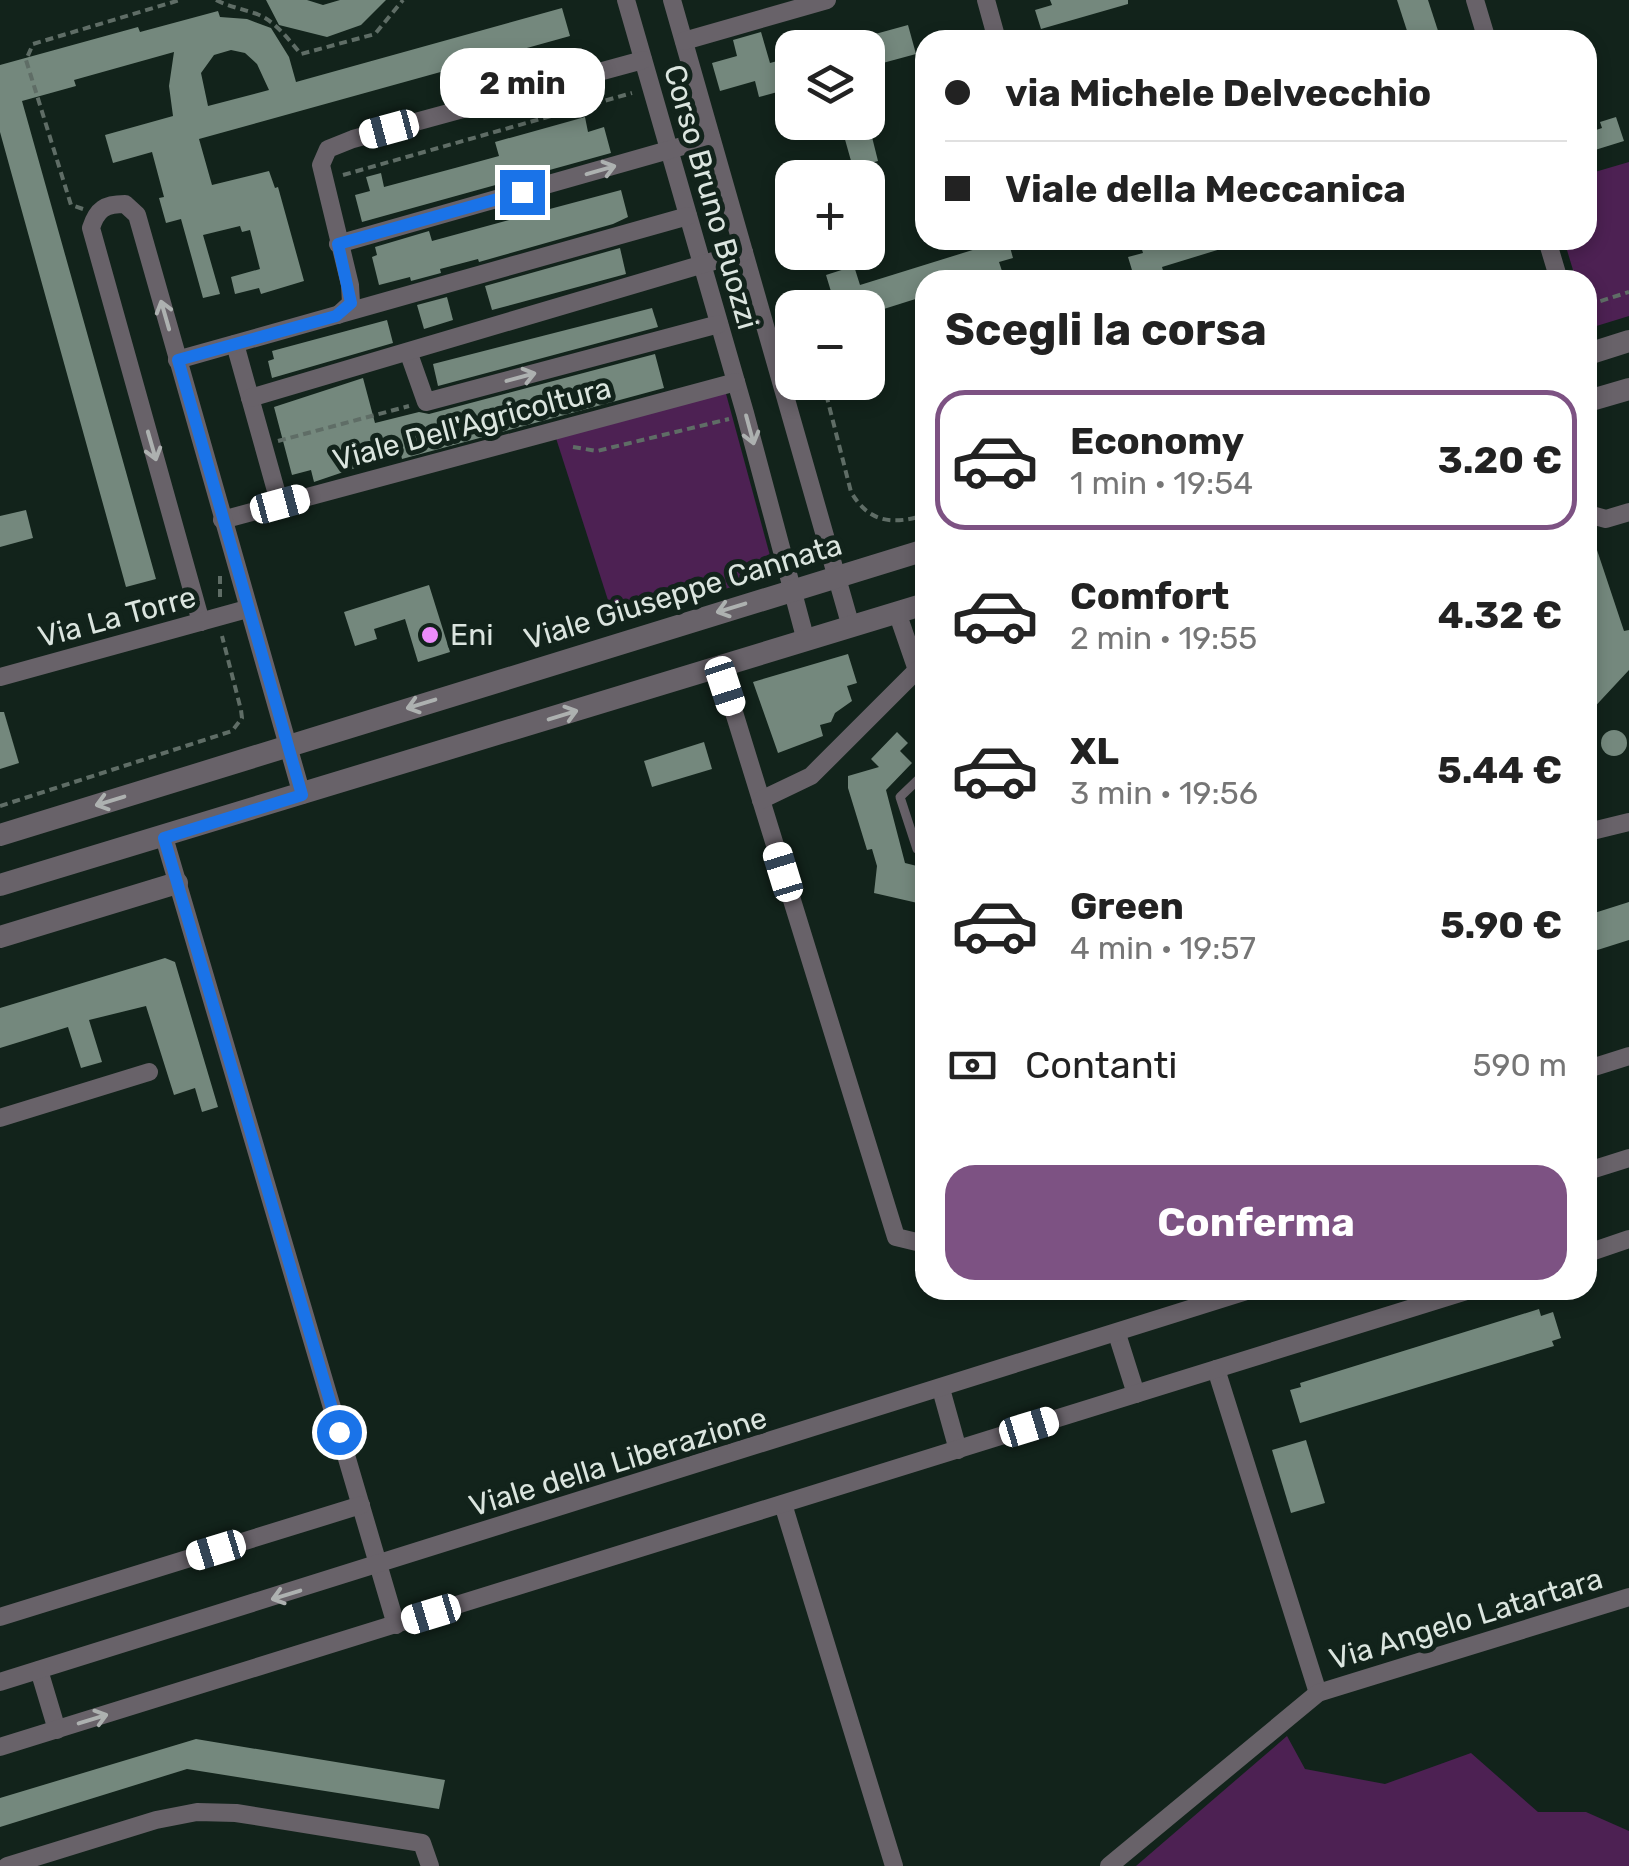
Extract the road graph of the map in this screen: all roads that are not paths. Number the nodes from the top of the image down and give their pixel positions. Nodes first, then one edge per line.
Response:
1 (626, 0) edge
2 (672, 0) edge
3 (827, 0) edge
4 (986, 0) edge
5 (1475, 0) edge
6 (994, 30) edge
7 (1484, 30) edge
8 (684, 41) junction
9 (643, 60) junction
10 (711, 138) junction
11 (669, 151) junction
12 (688, 216) junction
13 (338, 244) junction
14 (744, 252) junction
15 (702, 264) junction
16 (336, 316) junction
17 (719, 324) junction
18 (1629, 342) edge
19 (236, 344) junction
20 (1597, 351) edge
21 (409, 354) junction
22 (178, 360) junction
23 (736, 382) junction
24 (1629, 389) edge
25 (250, 398) junction
26 (1597, 399) edge
27 (280, 504) junction
28 (1629, 512) edge
29 (1597, 516) edge
30 (222, 520) junction
31 (915, 553) edge
32 (837, 576) junction
33 (791, 590) junction
34 (915, 607) edge
35 (248, 609) junction
36 (897, 612) junction
37 (210, 620) junction
38 (851, 626) junction
39 (806, 640) junction
40 (915, 656) edge
41 (720, 668) junction
42 (0, 677) edge
43 (915, 677) edge
44 (286, 746) junction
45 (915, 783) edge
46 (302, 795) junction
47 (761, 800) junction
48 (1629, 822) edge
49 (1597, 830) edge
50 (0, 835) edge
51 (164, 838) junction
52 (915, 843) edge
53 (177, 883) junction
54 (0, 885) edge
55 (0, 937) edge
56 (1629, 1056) edge
57 (1597, 1066) edge
58 (149, 1072) dead end
59 (0, 1118) edge
60 (1629, 1158) edge
61 (1597, 1167) edge
62 (1629, 1239) edge
63 (915, 1242) edge
64 (1597, 1250) edge
65 (1220, 1300) edge
66 (1438, 1300) edge
67 (1116, 1334) junction
68 (1216, 1369) junction
69 (941, 1390) junction
70 (1136, 1394) junction
71 (958, 1450) junction
72 (360, 1504) junction
73 (783, 1504) junction
74 (379, 1566) junction
75 (1629, 1597) edge
76 (0, 1617) edge
77 (396, 1624) junction
78 (39, 1670) junction
79 (0, 1682) edge
80 (1318, 1693) junction
81 (58, 1730) junction
82 (0, 1747) edge
83 (8, 1866) edge
84 (430, 1866) edge
85 (894, 1866) edge
86 (1109, 1866) edge

1 - 9 street, Corso Bruno Buozzi
2 - 8 street, Corso Bruno Buozzi
3 - 8 street
4 - 6 street
5 - 7 street
8 - 10 street, Corso Bruno Buozzi
9 - 11 street, Corso Bruno Buozzi
9 - 13 street
10 - 11 street
10 - 14 street, Corso Bruno Buozzi
11 - 12 street, Corso Bruno Buozzi
13 -> 11 street
12 - 15 street, Corso Bruno Buozzi
12 - 16 street
13 - 16 street
14 - 15 street
14 - 32 street, Corso Bruno Buozzi
15 - 17 street, Corso Bruno Buozzi
15 - 21 street
16 - 19 street
21 -> 17 street
17 - 23 street, Corso Bruno Buozzi
18 - 20 street
19 - 22 street
19 - 25 street
21 - 25 street
22 - 30 street
22 -> 37 street
23 - 27 street, Viale Dell'Agricoltura
23 -> 33 street, Corso Bruno Buozzi
24 - 26 street
25 - 27 street
27 - 30 street, Viale Dell'Agricoltura
28 - 29 street
30 - 35 street
31 - 32 street, Viale Giuseppe Cannata
32 - 33 street, Viale Giuseppe Cannata
32 - 38 street, Corso Bruno Buozzi
33 - 39 street, Corso Bruno Buozzi
33 -> 44 street, Viale Giuseppe Cannata
34 - 36 street
35 - 37 street, Via La Torre
35 - 44 street
36 - 38 street
36 - 40 street
37 - 42 street, Via La Torre
38 - 39 street
39 - 41 street
46 -> 41 street
41 - 47 street
43 - 47 street
44 - 46 street
44 -> 50 street, Viale Giuseppe Cannata
45 - 52 lane
46 - 51 street
47 - 63 street
48 - 49 street
51 - 53 street
51 - 54 street
53 - 55 street
53 - 72 street
56 - 57 street
58 - 59 street
60 - 61 street
62 - 64 street
65 - 67 street, Viale della Liberazione
66 - 68 street
67 - 69 street, Viale della Liberazione
67 - 70 street
68 - 70 street
68 - 80 street
69 - 71 street
69 - 74 street, Viale della Liberazione
70 - 71 street
71 - 73 street
72 - 74 street
72 - 76 street
73 - 77 street
73 - 85 street
74 - 77 street
74 -> 78 street, Viale della Liberazione
75 - 80 street, Via Angelo Latartara
81 -> 77 street
78 - 79 street, Viale della Liberazione
78 - 81 street
80 - 86 street
81 - 82 street
83 - 84 street

